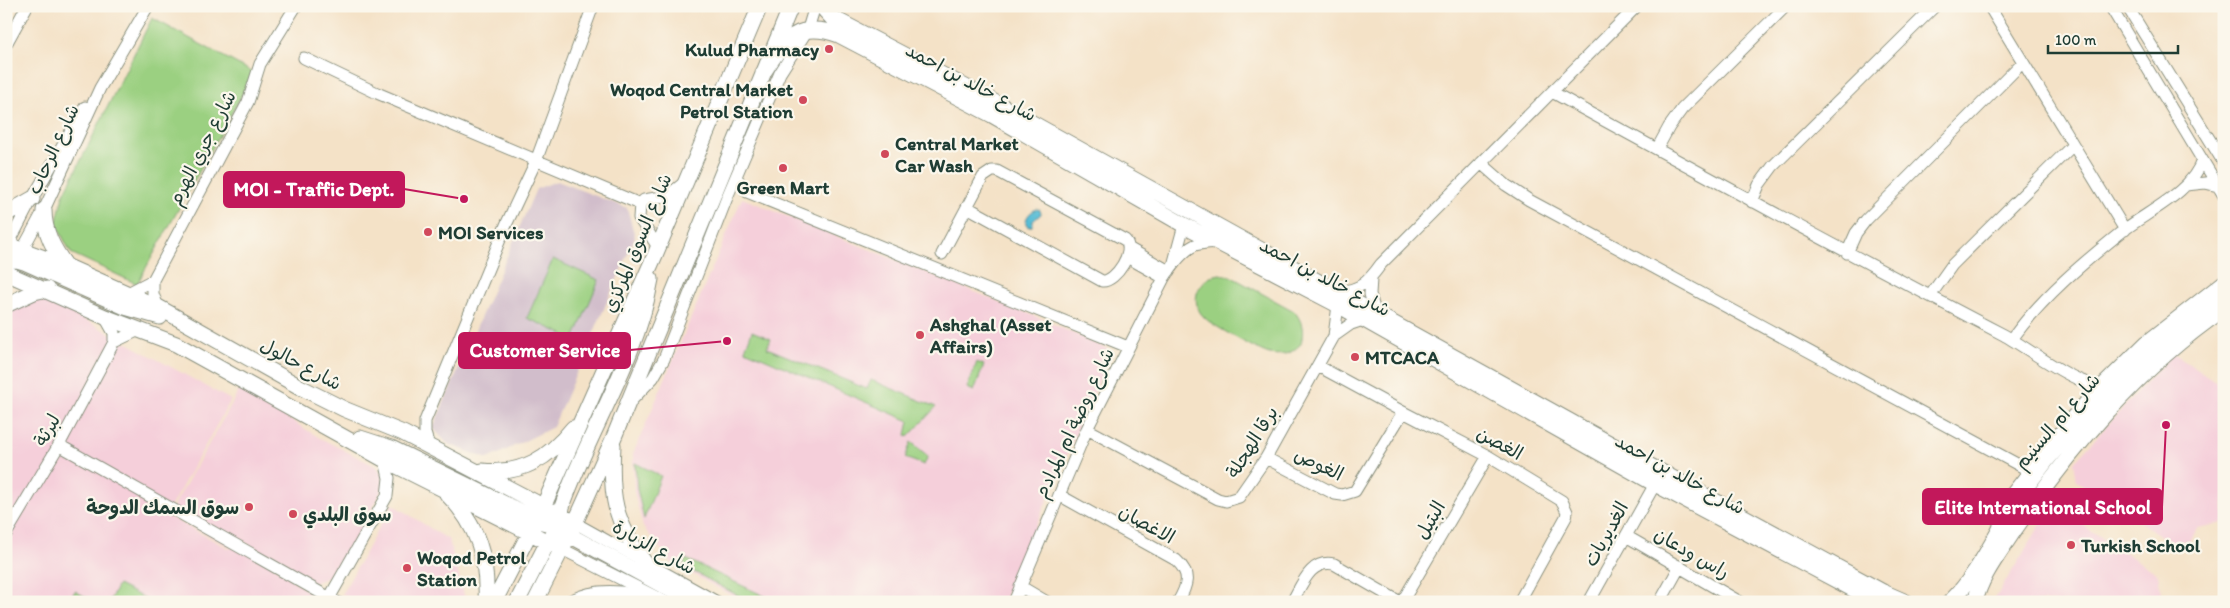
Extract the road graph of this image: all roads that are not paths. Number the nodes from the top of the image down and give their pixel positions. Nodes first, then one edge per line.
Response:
1 (27, 6) edge
2 (148, 6) edge
3 (296, 6) edge
4 (593, 6) edge
5 (760, 6) edge
6 (791, 6) edge
7 (816, 6) edge
8 (821, 6) edge
9 (1637, 6) edge
10 (1786, 6) edge
11 (1935, 6) edge
12 (1989, 6) edge
13 (2110, 6) edge
14 (2127, 6) edge
15 (808, 29) junction
16 (6, 44) edge
17 (304, 58) dead end
18 (2023, 62) junction
19 (763, 73) junction
20 (100, 88) junction
21 (1552, 92) junction
22 (2074, 145) junction
23 (1657, 149) junction
24 (2202, 160) junction
25 (536, 161) junction
26 (1481, 163) junction
27 (2224, 163) edge
28 (736, 177) junction
29 (686, 182) junction
30 (2186, 186) junction
31 (2221, 191) edge
32 (747, 192) junction
33 (728, 196) junction
34 (32, 199) junction
35 (1752, 202) junction
36 (640, 204) junction
37 (967, 207) junction
38 (44, 210) junction
39 (6, 214) edge
40 (1184, 225) junction
41 (2125, 230) junction
42 (1216, 242) junction
43 (656, 251) junction
44 (1128, 253) junction
45 (942, 254) dead end
46 (1847, 254) junction
47 (9, 258) edge
48 (66, 266) junction
49 (1169, 271) junction
50 (1371, 279) junction
51 (153, 280) junction
52 (2224, 280) edge
53 (47, 290) junction
54 (2224, 293) edge
55 (126, 294) junction
56 (1930, 296) junction
57 (1338, 298) junction
58 (6, 305) edge
59 (158, 308) junction
60 (2224, 309) edge
61 (1369, 316) junction
62 (105, 317) junction
63 (188, 324) junction
64 (139, 330) junction
65 (1334, 336) junction
66 (2012, 339) junction
67 (114, 342) junction
68 (1128, 347) junction
69 (1318, 366) junction
70 (2084, 383) junction
71 (2100, 385) junction
72 (2088, 398) junction
73 (626, 407) junction
74 (1403, 412) junction
75 (585, 413) junction
76 (425, 421) junction
77 (325, 427) junction
78 (1087, 429) junction
79 (403, 433) junction
80 (614, 436) junction
81 (60, 445) junction
82 (428, 446) junction
83 (1488, 456) junction
84 (1266, 458) junction
85 (385, 460) junction
86 (2028, 470) junction
87 (476, 471) junction
88 (1654, 484) junction
89 (439, 486) junction
90 (1059, 495) junction
91 (544, 505) junction
92 (534, 526) junction
93 (560, 530) junction
94 (1998, 531) junction
95 (6, 534) edge
96 (1626, 536) junction
97 (646, 563) junction
98 (1680, 566) junction
99 (1020, 586) junction
100 (331, 600) edge
101 (486, 602) edge
102 (494, 602) edge
103 (517, 602) edge
104 (535, 602) edge
105 (572, 602) edge
106 (656, 602) edge
107 (666, 602) edge
108 (693, 602) edge
109 (717, 602) edge
110 (1014, 602) edge
111 (1047, 602) edge
112 (1178, 602) edge
113 (1292, 602) edge
114 (1401, 602) edge
115 (1519, 602) edge
116 (1589, 602) edge
117 (1660, 602) edge
118 (1740, 602) edge
119 (1877, 602) edge
120 (1906, 602) edge
121 (1950, 602) edge
122 (1974, 602) edge

1 - 16 street
2 - 20 street, شارع الرحاب
3 - 51 street, شارع جري الهرم
4 - 25 street
5 - 29 main road, شارع السوق المركزي
6 - 19 main road
7 - 15 street
8 - 57 main road, شارع خالد بن احمد
9 - 21 street
10 - 23 street
11 - 35 street
12 - 18 street
13 - 24 street
14 - 27 street
15 - 19 main road
15 - 28 street
15 - 40 main road, شارع خالد بن احمد
17 - 25 street
18 - 22 street
18 - 46 street
19 - 73 main road
20 - 34 street, شارع الرحاب
20 - 38 street, شارع الرحاب
21 - 23 street
21 - 26 street
22 - 41 street
22 - 56 street
23 - 35 street
24 - 30 street
24 - 31 street
25 - 36 street
25 - 76 street
26 - 50 street
26 - 86 street
28 - 32 street
28 - 33 street
29 - 36 street
29 - 43 main road, شارع السوق المركزي
30 - 31 street
30 - 41 street
32 - 33 street
32 - 68 street
33 - 73 street
34 - 39 main road
34 - 47 street, شارع الرحاب
35 - 46 street
36 - 43 street
37 - 44 street
37 - 44 street
37 - 45 street
38 - 47 street, شارع الرحاب
38 - 48 main road
40 - 42 main road, شارع خالد بن احمد
40 - 49 street, شارع روضة ام المرادم
41 - 66 street
42 - 49 street, شارع روضة ام المرادم
42 - 57 main road, شارع خالد بن احمد
43 - 75 main road, شارع السوق المركزي
43 - 93 main road
44 - 49 street
46 - 56 street
47 - 48 main road, شارع حالول
47 - 53 main road
47 - 63 main road
48 - 55 main road, شارع حالول
49 - 68 street, شارع روضة ام المرادم
50 - 57 street
50 - 61 street
51 - 55 street
51 - 59 street
52 - 71 street
53 - 58 main road
53 - 62 main road
54 - 94 main road, شارع ام السنيم
55 - 59 main road, شارع حالول
56 - 66 street
57 - 61 main road, شارع خالد بن احمد
57 - 65 street, برقا الهجلة
59 - 63 main road, شارع حالول
60 - 122 main road, شارع ام السنيم
61 - 65 street, برقا الهجلة
61 - 88 main road, شارع خالد بن احمد
61 - 120 main road, شارع خالد بن احمد
62 - 64 main road
62 - 67 street
63 - 79 main road, شارع حالول
64 - 67 street
64 - 77 main road
65 - 69 street, برقا الهجلة
66 - 70 street
67 - 81 street, لبرثة
68 - 78 street, شارع روضة ام المرادم
69 - 74 street, الغصن
69 - 84 street, برقا الهجلة
70 - 71 street
70 - 72 street
71 - 72 street
72 - 86 street
73 - 80 main road
74 - 83 street, الغصن
74 - 84 street, الغوص
75 - 87 main road
75 - 91 main road, شارع السوق المركزي
76 - 79 street
76 - 82 street
77 - 85 main road
77 - 92 main road
78 - 84 street, برقا الهجلة
78 - 90 street, شارع روضة ام المرادم
79 - 82 main road, شارع حالول
80 - 93 main road
80 - 97 main road
81 - 95 street, لبرثة
81 - 100 street
82 - 87 main road, شارع حالول
83 - 114 street, البتيل
83 - 115 street, الغصن
85 - 89 main road
85 - 100 street
86 - 94 street
87 - 91 main road, شارع حالول
88 - 96 street, الغديريات
88 - 119 main road, شارع خالد بن احمد
89 - 92 main road
89 - 101 main road
90 - 99 street, شارع روضة ام المرادم
90 - 112 street, الاغصان
91 - 92 main road, شارع السوق المركزي
91 - 93 main road
92 - 93 main road
92 - 102 main road, شارع السوق المركزي
93 - 97 street, شارع الزبارة
93 - 103 main road
93 - 104 main road
93 - 107 street
93 - 108 main road
94 - 121 main road, شارع ام السنيم
96 - 98 street, راس ودعان
96 - 116 street, الغديريات
97 - 109 street, شارع الزبارة
98 - 117 street
98 - 118 street, راس ودعان
99 - 110 street, شارع روضة ام المرادم
99 - 111 street
105 - 106 main road
113 - 114 street

